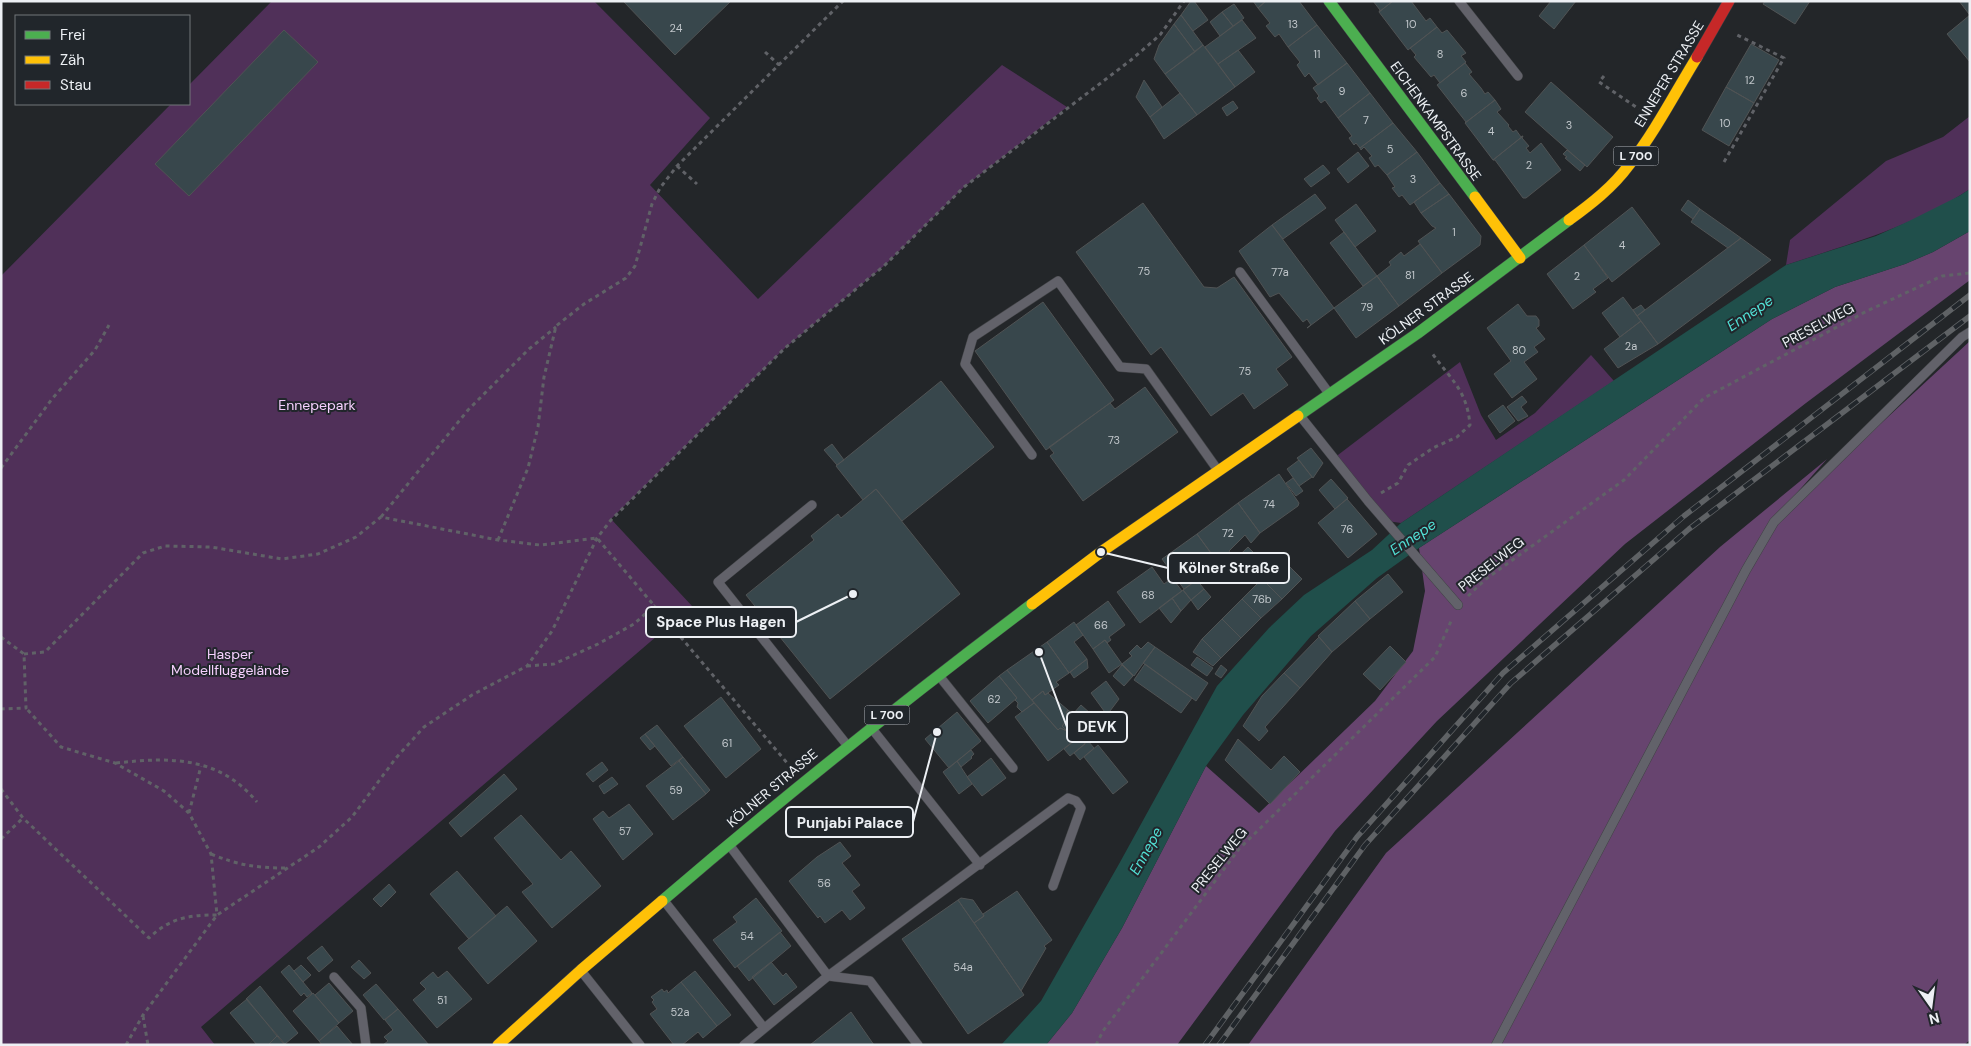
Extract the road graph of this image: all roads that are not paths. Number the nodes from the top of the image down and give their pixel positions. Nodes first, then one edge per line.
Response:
1 (1329, 1) edge
2 (1459, 1) edge
3 (1730, 1) edge
4 (1518, 76) dead end
5 (1520, 258) junction
6 (1240, 272) dead end
7 (1970, 332) edge
8 (1330, 394) junction
9 (1300, 415) junction
10 (1032, 455) dead end
11 (1219, 471) junction
12 (812, 505) dead end
13 (1458, 605) road end
14 (938, 674) junction
15 (871, 727) junction
16 (848, 746) junction
17 (1013, 768) dead end
18 (728, 844) junction
19 (980, 865) junction
20 (1053, 886) dead end
21 (663, 899) junction
22 (581, 970) junction
23 (828, 976) junction
24 (334, 977) dead end
25 (764, 1028) junction
26 (499, 1044) edge
27 (366, 1045) edge
28 (640, 1045) edge
29 (744, 1045) edge
30 (918, 1045) edge
31 (1496, 1045) edge

1 - 5 main road, EICHENKAMPSTRASSE
2 - 4 lane
3 - 5 main road, ENNEPER STRASSE / L 700
5 - 8 main road, KÖLNER STRASSE / L 700
6 - 8 lane
7 - 31 lane
8 - 9 main road, KÖLNER STRASSE / L 700
9 - 11 main road, KÖLNER STRASSE / L 700
9 - 13 lane
10 - 11 lane
11 - 14 main road, KÖLNER STRASSE / L 700
12 - 16 lane
14 - 15 main road, KÖLNER STRASSE / L 700
14 - 17 lane
15 - 16 main road, KÖLNER STRASSE / L 700
15 - 19 lane
16 - 18 main road, KÖLNER STRASSE / L 700
18 - 21 main road, KÖLNER STRASSE / L 700
18 - 23 lane
19 - 20 lane
19 - 23 lane
21 - 22 main road, KÖLNER STRASSE / L 700
21 - 25 lane
22 - 26 main road, KÖLNER STRASSE / L 700
22 - 28 lane
23 - 25 lane
23 - 30 lane
24 - 27 lane
25 - 29 lane

